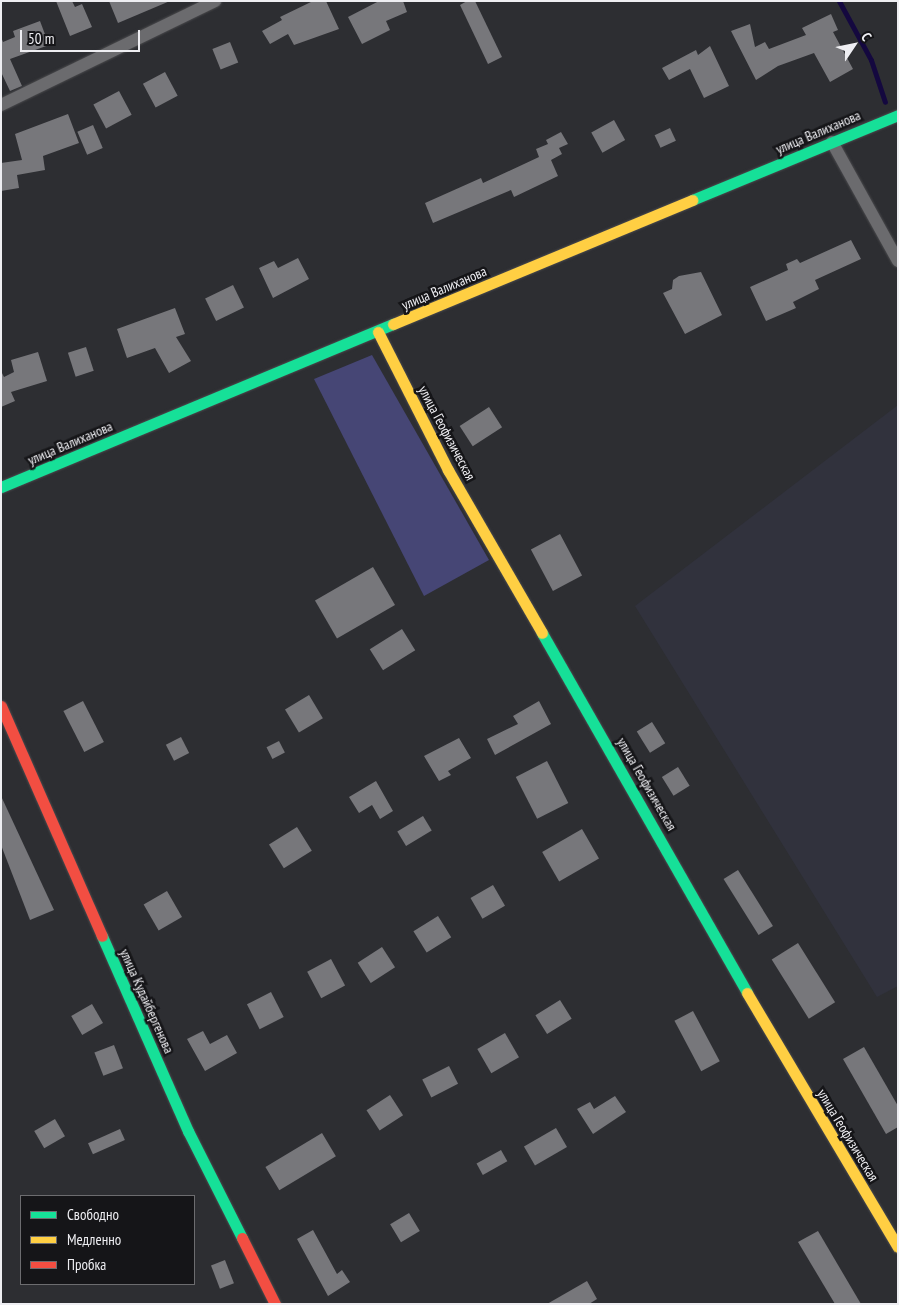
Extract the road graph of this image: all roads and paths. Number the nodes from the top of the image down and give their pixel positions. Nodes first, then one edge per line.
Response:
1 (215, 1) edge
2 (1, 105) edge
3 (898, 115) edge
4 (832, 142) junction
5 (898, 261) edge
6 (378, 332) junction
7 (1, 487) edge
8 (1, 706) edge
9 (893, 1230) edge
10 (898, 1247) edge
11 (275, 1304) edge

1 - 2 street
3 - 4 street, улица Валиханова
4 - 5 street
4 - 6 street, улица Валиханова
6 - 7 street, улица Валиханова
6 - 9 street, улица Геофизическая
8 - 11 street, улица Кудайбергенова
9 - 10 street, улица Геофизическая

